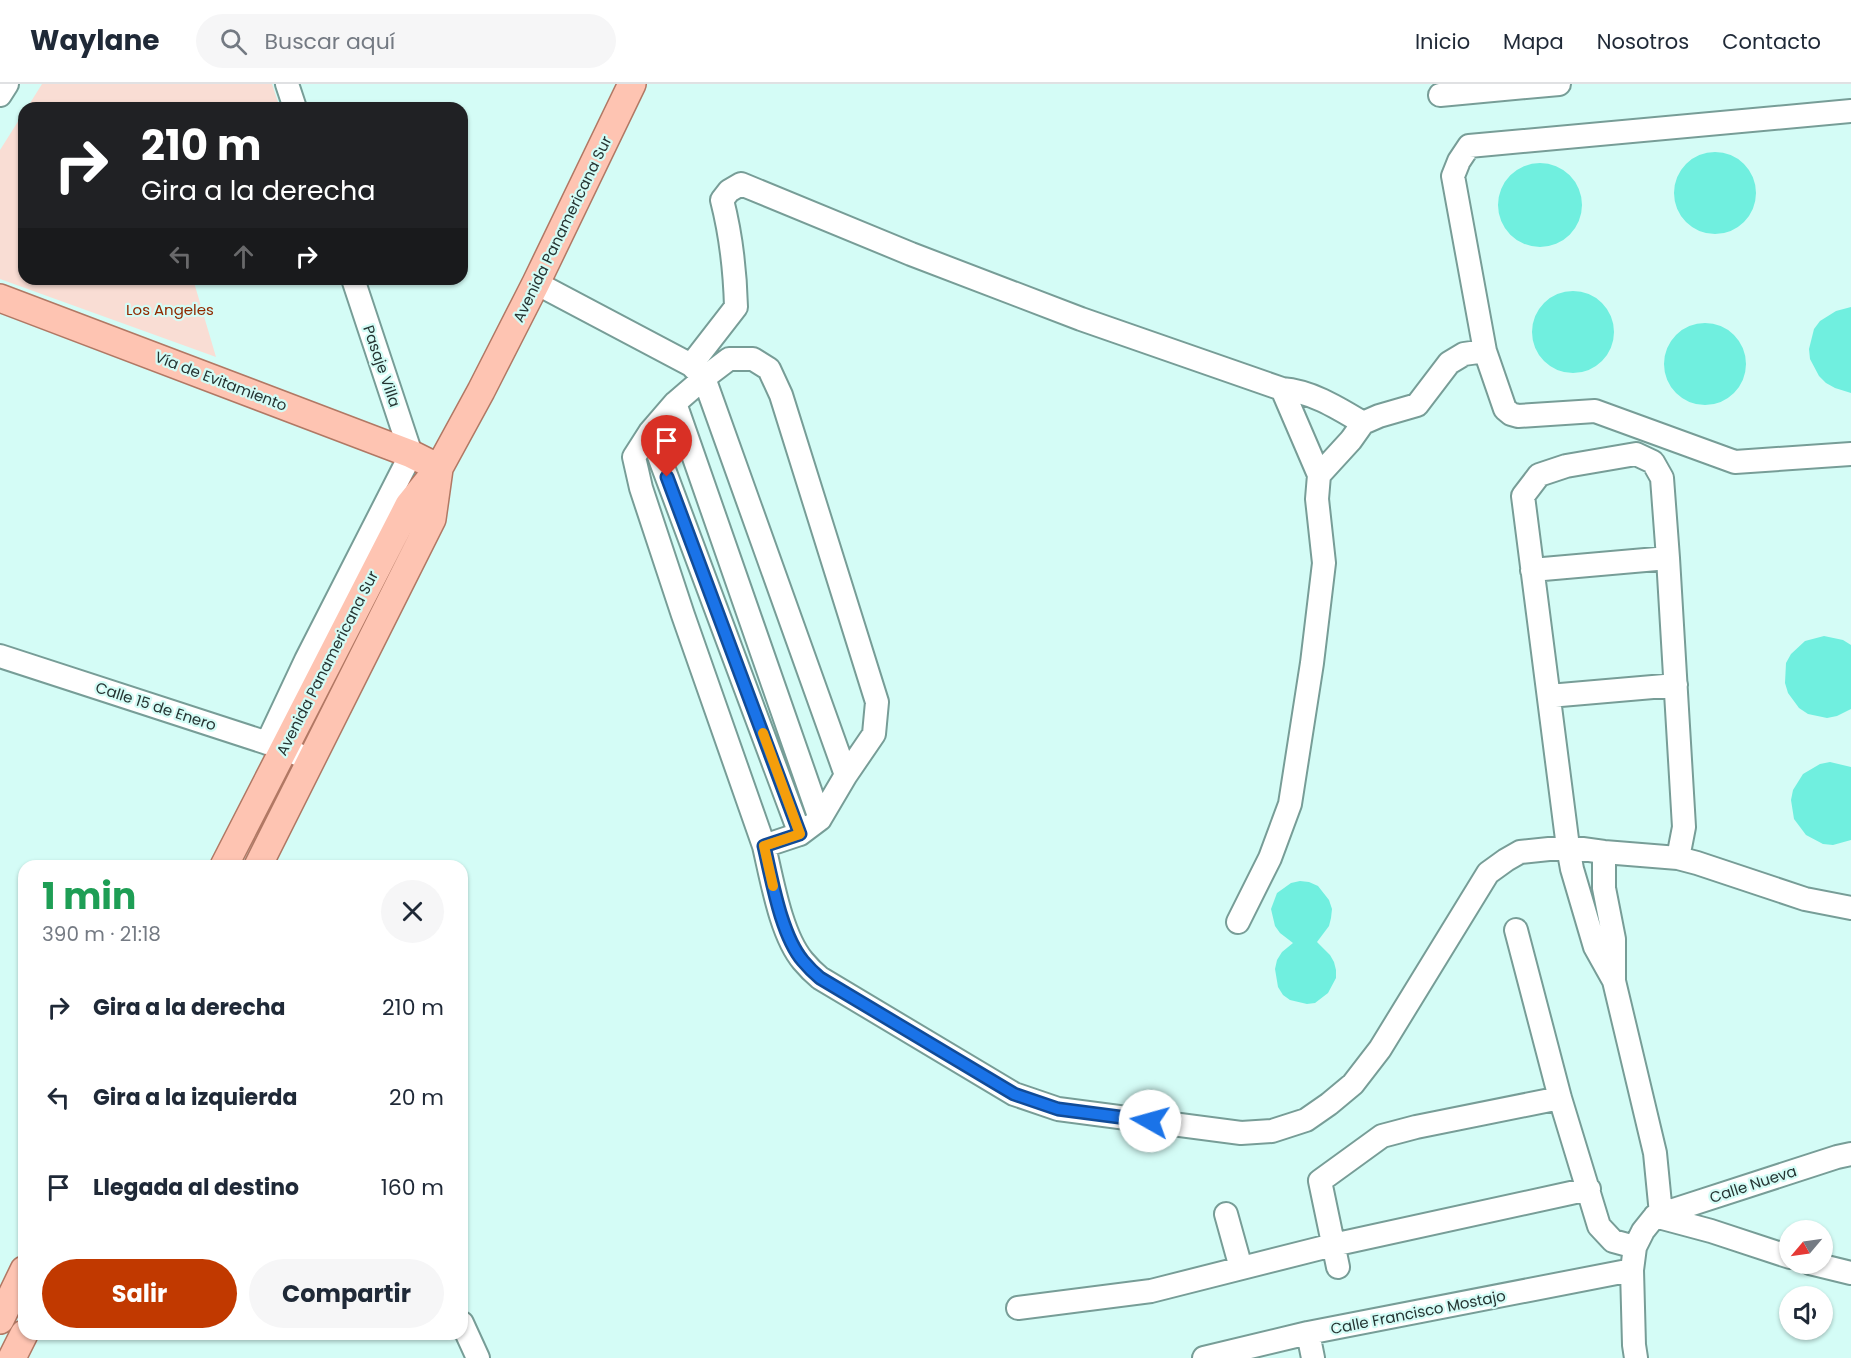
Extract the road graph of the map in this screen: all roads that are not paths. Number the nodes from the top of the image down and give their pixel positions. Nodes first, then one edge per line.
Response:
1 (7, 84) edge
2 (287, 84) edge
3 (632, 84) edge
4 (1559, 84) edge
5 (1495, 87) edge
6 (1440, 94) dead end
7 (0, 95) edge
8 (293, 102) edge
9 (1851, 111) edge
10 (536, 283) junction
11 (355, 285) edge
12 (0, 298) edge
13 (1485, 351) junction
14 (698, 371) junction
15 (1282, 389) junction
16 (675, 403) junction
17 (1363, 423) junction
18 (650, 432) junction
19 (411, 454) junction
20 (1851, 454) edge
21 (439, 468) junction
22 (1319, 475) junction
23 (1668, 558) junction
24 (1532, 570) junction
25 (0, 656) edge
26 (1676, 685) junction
27 (1549, 696) junction
28 (275, 745) junction
29 (311, 760) junction
30 (846, 775) junction
31 (820, 819) junction
32 (800, 834) junction
33 (764, 846) junction
34 (1568, 847) junction
35 (1604, 852) junction
36 (1678, 858) junction
37 (227, 860) edge
38 (261, 860) edge
39 (1851, 908) edge
40 (1238, 922) dead end
41 (1516, 930) dead end
42 (1614, 981) junction
43 (1560, 1098) junction
44 (1851, 1154) edge
45 (1589, 1189) junction
46 (1226, 1214) dead end
47 (1658, 1215) junction
48 (1333, 1245) junction
49 (1635, 1247) junction
50 (1779, 1253) edge
51 (1338, 1267) dead end
52 (1241, 1268) junction
53 (1833, 1269) edge
54 (1632, 1270) junction
55 (1851, 1274) edge
56 (18, 1282) edge
57 (1018, 1308) dead end
58 (0, 1320) edge
59 (1308, 1333) junction
60 (468, 1336) edge
61 (21, 1340) edge
62 (12, 1358) edge
63 (478, 1358) edge
64 (1204, 1358) edge
65 (1313, 1358) edge
66 (1636, 1358) edge

1 - 7 street
2 - 8 street
3 - 10 main road, Avenida Panamericana Sur
4 - 5 street
5 - 6 street
9 - 13 street
10 - 14 street
10 - 21 main road, Avenida Panamericana Sur
11 - 19 street, Pasaje Villa
12 - 19 main road, Vía de Evitamiento
13 - 17 street
13 - 20 street
14 - 15 street
14 - 16 street
14 - 30 street
14 - 30 street
15 - 17 street
15 - 22 street
16 - 18 street
16 - 31 street
17 - 22 street
18 - 32 street
18 - 33 street
19 - 21 main road, Vía de Evitamiento
19 - 28 street, Avenida Panamericana Sur
21 - 28 main road, Avenida Panamericana Sur
21 - 29 main road, Avenida Panamericana Sur
22 - 40 street
23 - 24 street
23 - 24 street
23 - 26 street
24 - 27 street
25 - 28 street, Calle 15 de Enero
26 - 27 street
26 - 36 street
27 - 34 street
28 - 29 street, Calle 15 de Enero
28 - 37 main road, Avenida Panamericana Sur
29 - 38 main road, Avenida Panamericana Sur
30 - 31 street
31 - 32 street
32 - 33 street
33 - 34 street
34 - 35 street
34 - 42 street
35 - 36 street
35 - 42 street
36 - 39 street
41 - 43 street
42 - 47 street
43 - 45 street
43 - 48 street
44 - 47 street, Calle Nueva
45 - 48 street
45 - 49 street
46 - 52 street
47 - 49 street
47 - 50 street
48 - 51 street
48 - 52 street
49 - 54 street
52 - 57 street
53 - 55 street
54 - 59 street, Calle Francisco Mostajo
54 - 66 street
56 - 58 main road
59 - 64 street, Calle Francisco Mostajo
59 - 65 street
60 - 63 street
61 - 62 main road

